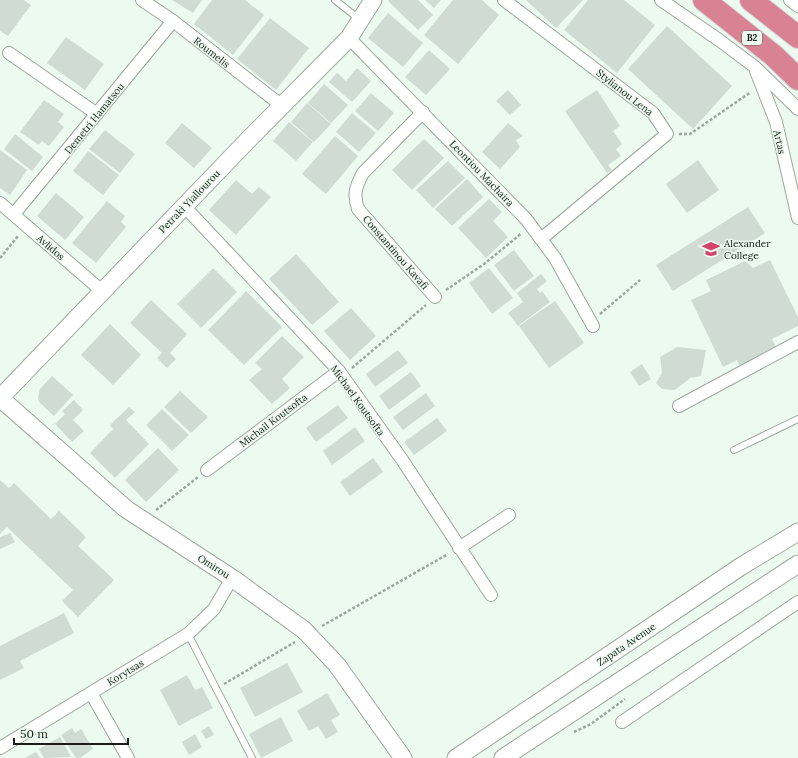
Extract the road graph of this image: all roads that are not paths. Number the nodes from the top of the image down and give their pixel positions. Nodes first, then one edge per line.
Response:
1 (142, 0) edge
2 (335, 0) edge
3 (373, 0) edge
4 (504, 0) edge
5 (661, 0) edge
6 (704, 0) edge
7 (751, 0) edge
8 (790, 0) edge
9 (798, 6) edge
10 (360, 20) junction
11 (173, 21) junction
12 (798, 37) edge
13 (349, 38) junction
14 (8, 53) dead end
15 (755, 68) junction
16 (798, 79) edge
17 (281, 105) junction
18 (798, 109) edge
19 (422, 112) junction
20 (97, 114) junction
21 (0, 203) edge
22 (184, 206) junction
23 (14, 214) junction
24 (798, 218) edge
25 (541, 239) junction
26 (102, 291) junction
27 (435, 297) road end
28 (592, 324) road end
29 (798, 342) edge
30 (340, 373) junction
31 (0, 398) edge
32 (680, 406) dead end
33 (798, 419) edge
34 (734, 450) dead end
35 (207, 470) road end
36 (509, 515) dead end
37 (798, 532) edge
38 (458, 548) junction
39 (798, 564) edge
40 (232, 578) junction
41 (491, 595) dead end
42 (798, 602) edge
43 (188, 634) junction
44 (91, 693) junction
45 (622, 722) dead end
46 (0, 748) edge
47 (128, 758) edge
48 (252, 758) edge
49 (403, 758) edge
50 (456, 758) edge
51 (503, 758) edge

1 - 11 street, Roumelis
2 - 10 lane
3 - 10 street, Petraki Yiallourou
4 - 25 street, Stylianou Lena
5 - 15 street
6 - 16 highway, B2
7 - 12 highway
8 - 9 street
10 - 13 street, Petraki Yiallourou
11 - 17 street, Roumelis
11 - 20 street, Demetri Hamatsou
13 - 17 street, Petraki Yiallourou
13 - 19 street, Leontiou Machaira
14 - 20 street
15 - 18 street
15 - 24 street, Artas
17 - 22 street, Petraki Yiallourou
19 - 25 street, Leontiou Machaira
19 - 27 street, Constantinou Kavafi
20 - 23 street, Demetri Hamatsou
21 - 23 street, Avlidos
22 - 26 street, Petraki Yiallourou
22 - 30 street, Michael Koutsofta
23 - 26 street, Avlidos
25 - 28 street, Leontiou Machaira
26 - 31 street, Petraki Yiallourou
29 - 32 street
30 - 35 street, Michail Koutsofta
30 - 38 street, Michael Koutsofta
31 - 40 street, Omirou
33 - 34 lane
36 - 38 street
37 - 50 street, Zapata Avenue
38 - 41 street, Michael Koutsofta
39 - 51 street
40 - 43 street, Korytsas
40 - 49 street, Omirou
42 - 45 street
43 - 44 street, Korytsas
43 - 48 lane
44 - 46 street, Korytsas
44 - 47 street

